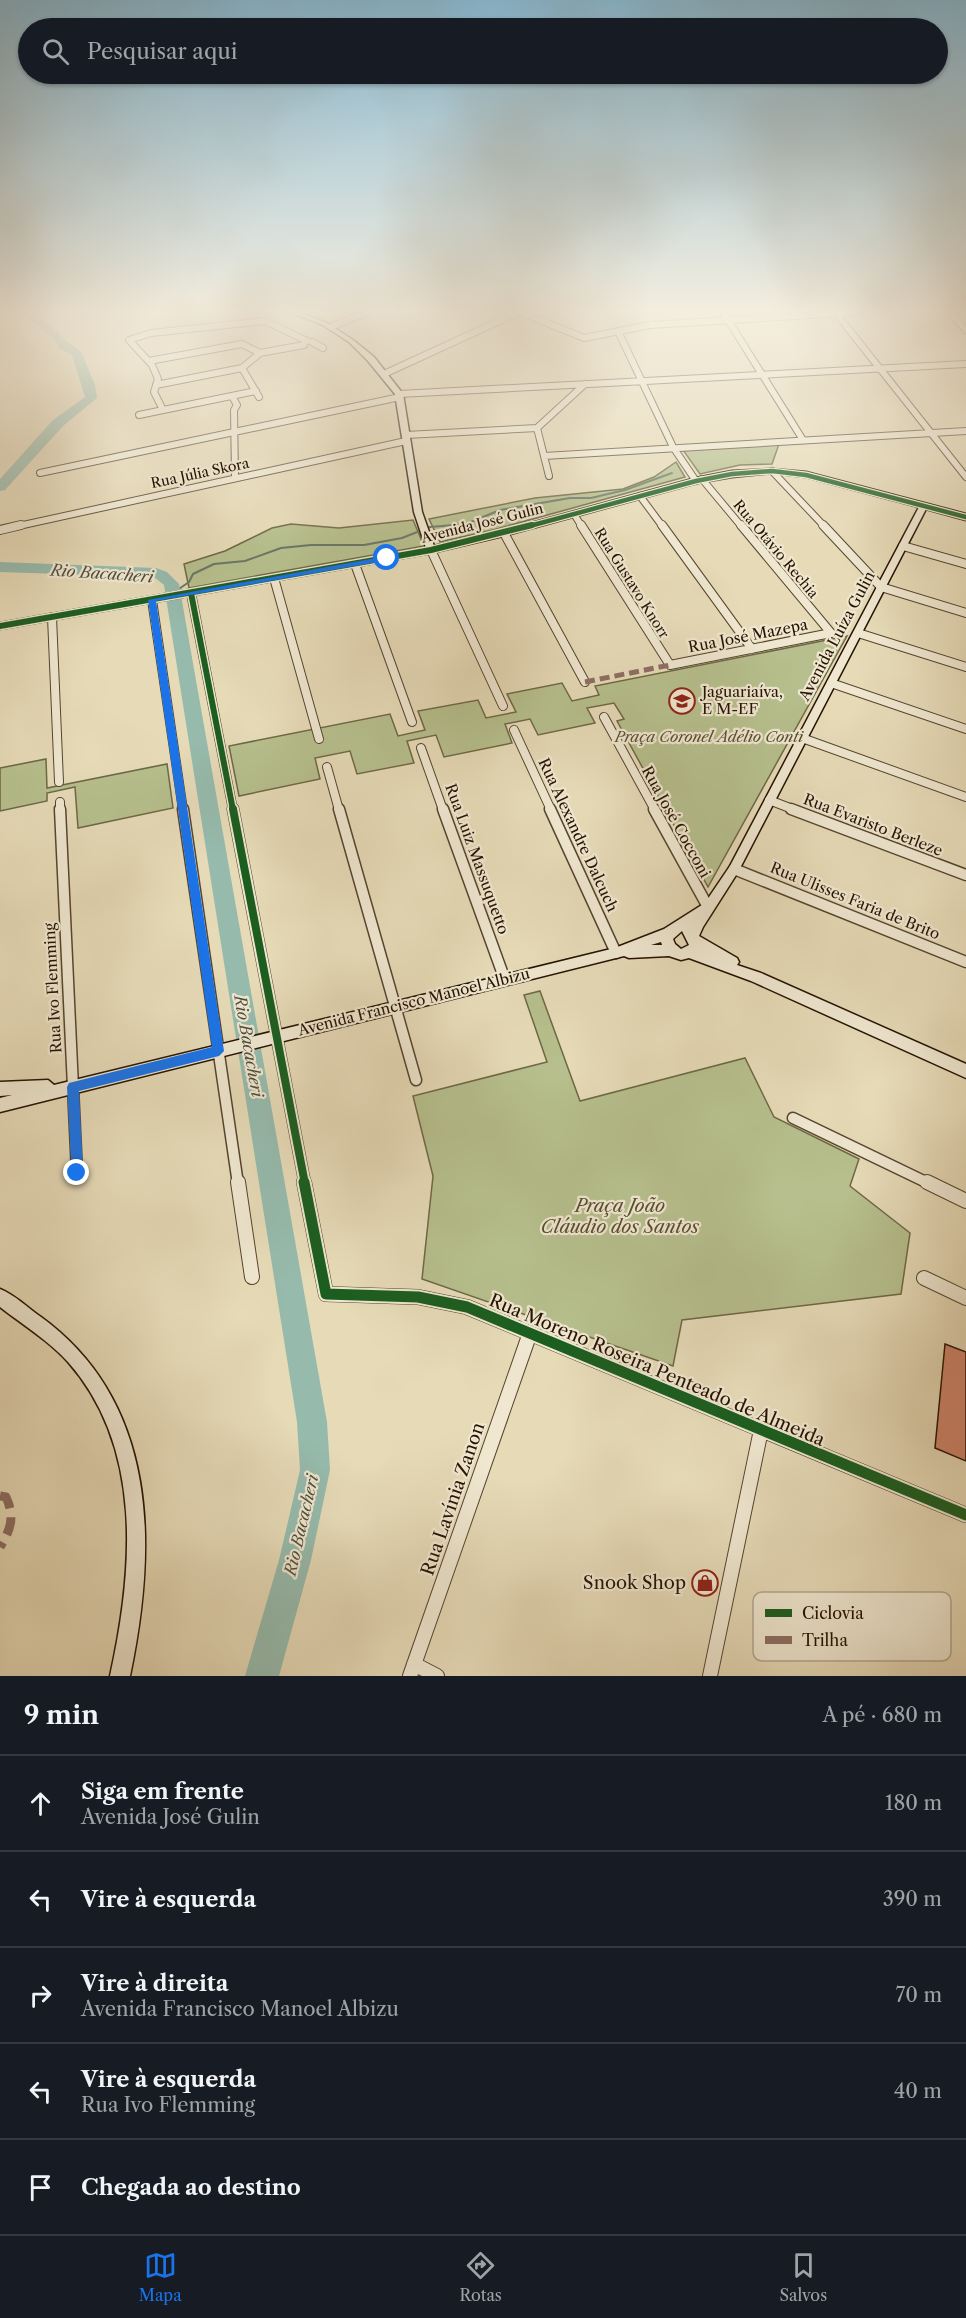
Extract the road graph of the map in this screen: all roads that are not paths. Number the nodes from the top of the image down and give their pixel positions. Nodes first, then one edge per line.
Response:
1 (155, 390) edge
2 (255, 390) edge
3 (396, 390) edge
4 (489, 390) edge
5 (578, 390) edge
6 (646, 390) edge
7 (772, 390) edge
8 (897, 390) edge
9 (232, 396) junction
10 (400, 396) junction
11 (222, 398) junction
12 (163, 410) junction
13 (234, 410) junction
14 (139, 415) dead end
15 (537, 428) junction
16 (966, 431) edge
17 (234, 432) junction
18 (931, 433) junction
19 (406, 438) junction
20 (803, 440) junction
21 (673, 447) junction
22 (544, 456) junction
23 (772, 471) junction
24 (40, 472) dead end
25 (549, 476) dead end
26 (966, 477) edge
27 (235, 478) junction
28 (699, 480) junction
29 (640, 496) junction
30 (924, 505) junction
31 (574, 514) junction
32 (966, 517) edge
33 (0, 530) edge
34 (504, 533) junction
35 (903, 546) junction
36 (431, 550) junction
37 (355, 564) junction
38 (966, 564) edge
39 (274, 578) junction
40 (881, 587) junction
41 (188, 593) junction
42 (156, 599) junction
43 (966, 613) edge
44 (52, 617) junction
45 (0, 626) edge
46 (831, 633) joint
47 (858, 633) junction
48 (752, 649) junction
49 (670, 665) joint
50 (966, 667) edge
51 (585, 682) dead end
52 (831, 683) junction
53 (503, 706) dead end
54 (604, 717) dead end
55 (412, 722) dead end
56 (966, 729) edge
57 (514, 730) dead end
58 (802, 738) junction
59 (319, 739) dead end
60 (421, 748) dead end
61 (327, 767) dead end
62 (59, 782) dead end
63 (966, 797) edge
64 (770, 800) junction
65 (60, 802) dead end
66 (734, 869) junction
67 (966, 875) edge
68 (708, 907) junction
69 (672, 931) junction
70 (692, 943) junction
71 (671, 950) junction
72 (616, 952) junction
73 (966, 962) edge
74 (505, 980) junction
75 (395, 1007) junction
76 (273, 1037) junction
77 (225, 1049) junction
78 (966, 1071) edge
79 (416, 1080) dead end
80 (73, 1087) junction
81 (0, 1089) edge
82 (0, 1105) edge
83 (793, 1118) dead end
84 (77, 1173) dead end
85 (966, 1201) edge
86 (252, 1277) dead end
87 (924, 1278) dead end
88 (0, 1297) edge
89 (966, 1298) edge
90 (530, 1333) junction
91 (761, 1430) junction
92 (966, 1515) edge
93 (412, 1670) edge
94 (120, 1676) edge
95 (437, 1676) edge
96 (710, 1676) edge

1 - 12 street
2 - 9 street
3 - 10 street
4 - 10 street
5 - 15 street
6 - 21 street, Rua Otávio Rechia
7 - 20 street
8 - 18 street
9 - 11 street
9 - 13 street
10 - 17 street
10 - 19 street
11 - 12 street
11 - 13 street
12 - 14 street
13 - 17 street
15 - 19 street, Rua Júlia Skora
15 - 22 street
16 - 18 street
17 - 24 street
17 - 27 street
18 - 20 street
18 - 26 street
19 - 27 street, Rua Júlia Skora
19 - 36 street
20 - 21 street
21 - 22 street
21 - 28 street, Rua Otávio Rechia
22 - 25 street
23 - 28 street, Avenida José Gulin
23 - 30 street, Avenida José Gulin
23 - 40 street
27 - 33 street, Rua Júlia Skora
28 - 29 street, Avenida José Gulin
28 - 46 street, Rua Otávio Rechia
29 - 31 street, Avenida José Gulin
29 - 48 street
30 - 32 street, Avenida José Gulin
30 - 35 street, Avenida Luíza Gulin
31 - 34 street, Avenida José Gulin
31 - 49 street, Rua Gustavo Knorr
34 - 36 street, Avenida José Gulin
34 - 51 street
35 - 38 street
35 - 40 street, Avenida Luíza Gulin
36 - 37 street, Avenida José Gulin
36 - 53 street
37 - 39 street, Avenida José Gulin
37 - 55 street
39 - 41 street, Avenida José Gulin
39 - 59 street
40 - 43 street
40 - 47 street, Avenida Luíza Gulin
41 - 42 street, Avenida José Gulin
41 - 76 street
42 - 44 street, Avenida José Gulin
42 - 77 street
44 - 45 street, Avenida José Gulin
44 - 62 street
46 - 48 street, Rua José Mazepa
47 - 50 street
47 - 52 street, Avenida Luíza Gulin
48 - 49 street, Rua José Mazepa
52 - 56 street
52 - 58 street, Avenida Luíza Gulin
54 - 68 street, Rua José Cocconi
57 - 72 street, Rua Alexandre Dalcuch
58 - 63 street
58 - 64 street, Avenida Luíza Gulin
60 - 74 street, Rua Luiz Massuquetto
61 - 75 street
64 - 66 street, Avenida Luíza Gulin
64 - 67 street, Rua Evaristo Berleze
65 - 80 street, Rua Ivo Flemming
66 - 68 street, Avenida Luíza Gulin
66 - 73 street, Rua Ulisses Faria de Brito
68 - 69 street, Avenida Luíza Gulin
68 - 70 street, Avenida Luíza Gulin
69 - 70 street
69 - 71 street
69 - 72 street, Avenida Francisco Manoel Albizu
70 - 71 street
70 - 78 street
71 - 72 street, Avenida Francisco Manoel Albizu
72 - 74 street, Avenida Francisco Manoel Albizu
74 - 75 street, Avenida Francisco Manoel Albizu
75 - 76 street, Avenida Francisco Manoel Albizu
75 - 79 street
76 - 77 street, Avenida Francisco Manoel Albizu
76 - 90 street, Rua Moreno Roseira Penteado de Almeida
77 - 80 street, Avenida Francisco Manoel Albizu
77 - 86 street
80 - 81 street, Avenida Francisco Manoel Albizu
80 - 82 street, Avenida Francisco Manoel Albizu
80 - 84 street, Rua Ivo Flemming
83 - 85 street
87 - 89 street
88 - 94 street
90 - 91 street, Rua Moreno Roseira Penteado de Almeida
90 - 93 street, Rua Lavínia Zanon
91 - 92 street, Rua Moreno Roseira Penteado de Almeida
91 - 96 street
93 - 95 street

